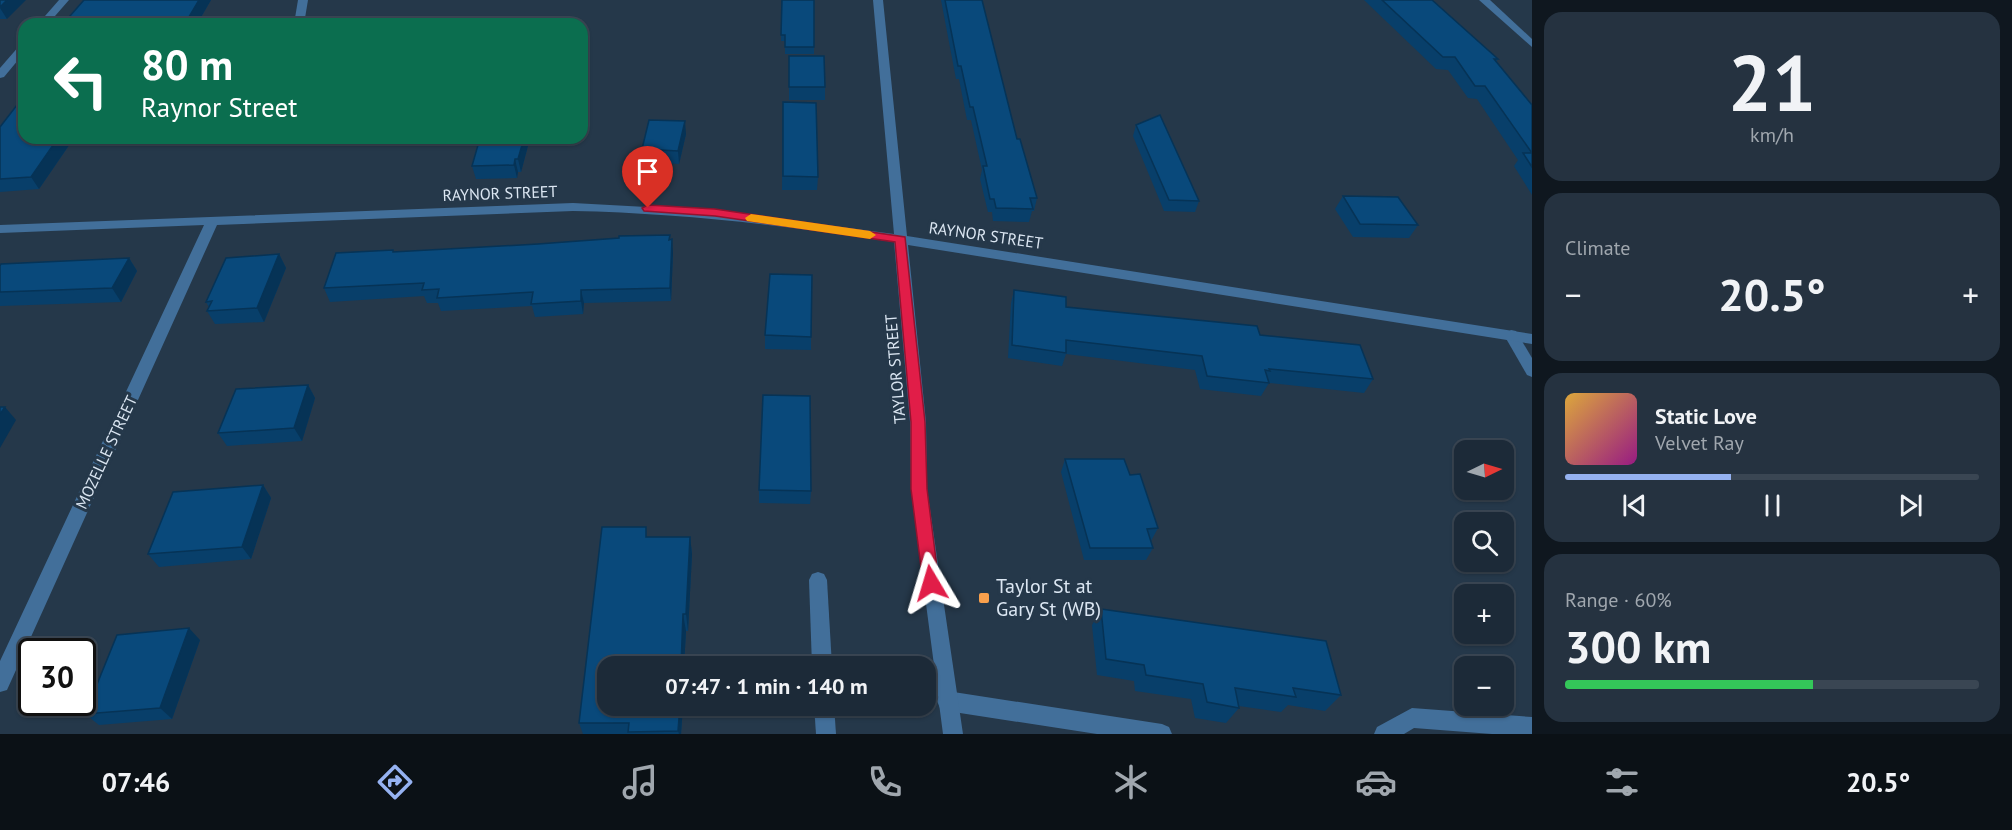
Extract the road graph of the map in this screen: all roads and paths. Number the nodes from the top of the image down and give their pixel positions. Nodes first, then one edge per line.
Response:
1 (64, 0) edge
2 (303, 0) edge
3 (878, 0) edge
4 (1485, 0) edge
5 (48, 18) edge
6 (300, 18) edge
7 (1532, 44) edge
8 (18, 53) edge
9 (0, 75) edge
10 (212, 221) junction
11 (0, 229) edge
12 (901, 239) junction
13 (1511, 335) junction
14 (1532, 339) edge
15 (1532, 371) edge
16 (818, 579) dead end
17 (822, 656) edge
18 (0, 683) edge
19 (947, 701) junction
20 (825, 716) edge
21 (1532, 727) edge
22 (826, 734) edge
23 (953, 734) edge
24 (1162, 734) edge
25 (1384, 734) edge

1 - 5 street
2 - 6 street
3 - 12 street, TAYLOR STREET
4 - 7 street
8 - 9 street
10 - 11 street, RAYNOR STREET
10 - 12 street, RAYNOR STREET
10 - 18 street, MOZELLE STREET
12 - 13 street, RAYNOR STREET
12 - 19 street, TAYLOR STREET
13 - 14 street, RAYNOR STREET
13 - 15 street
16 - 17 street
19 - 23 street, TAYLOR STREET
19 - 24 street
20 - 22 street
21 - 25 street

